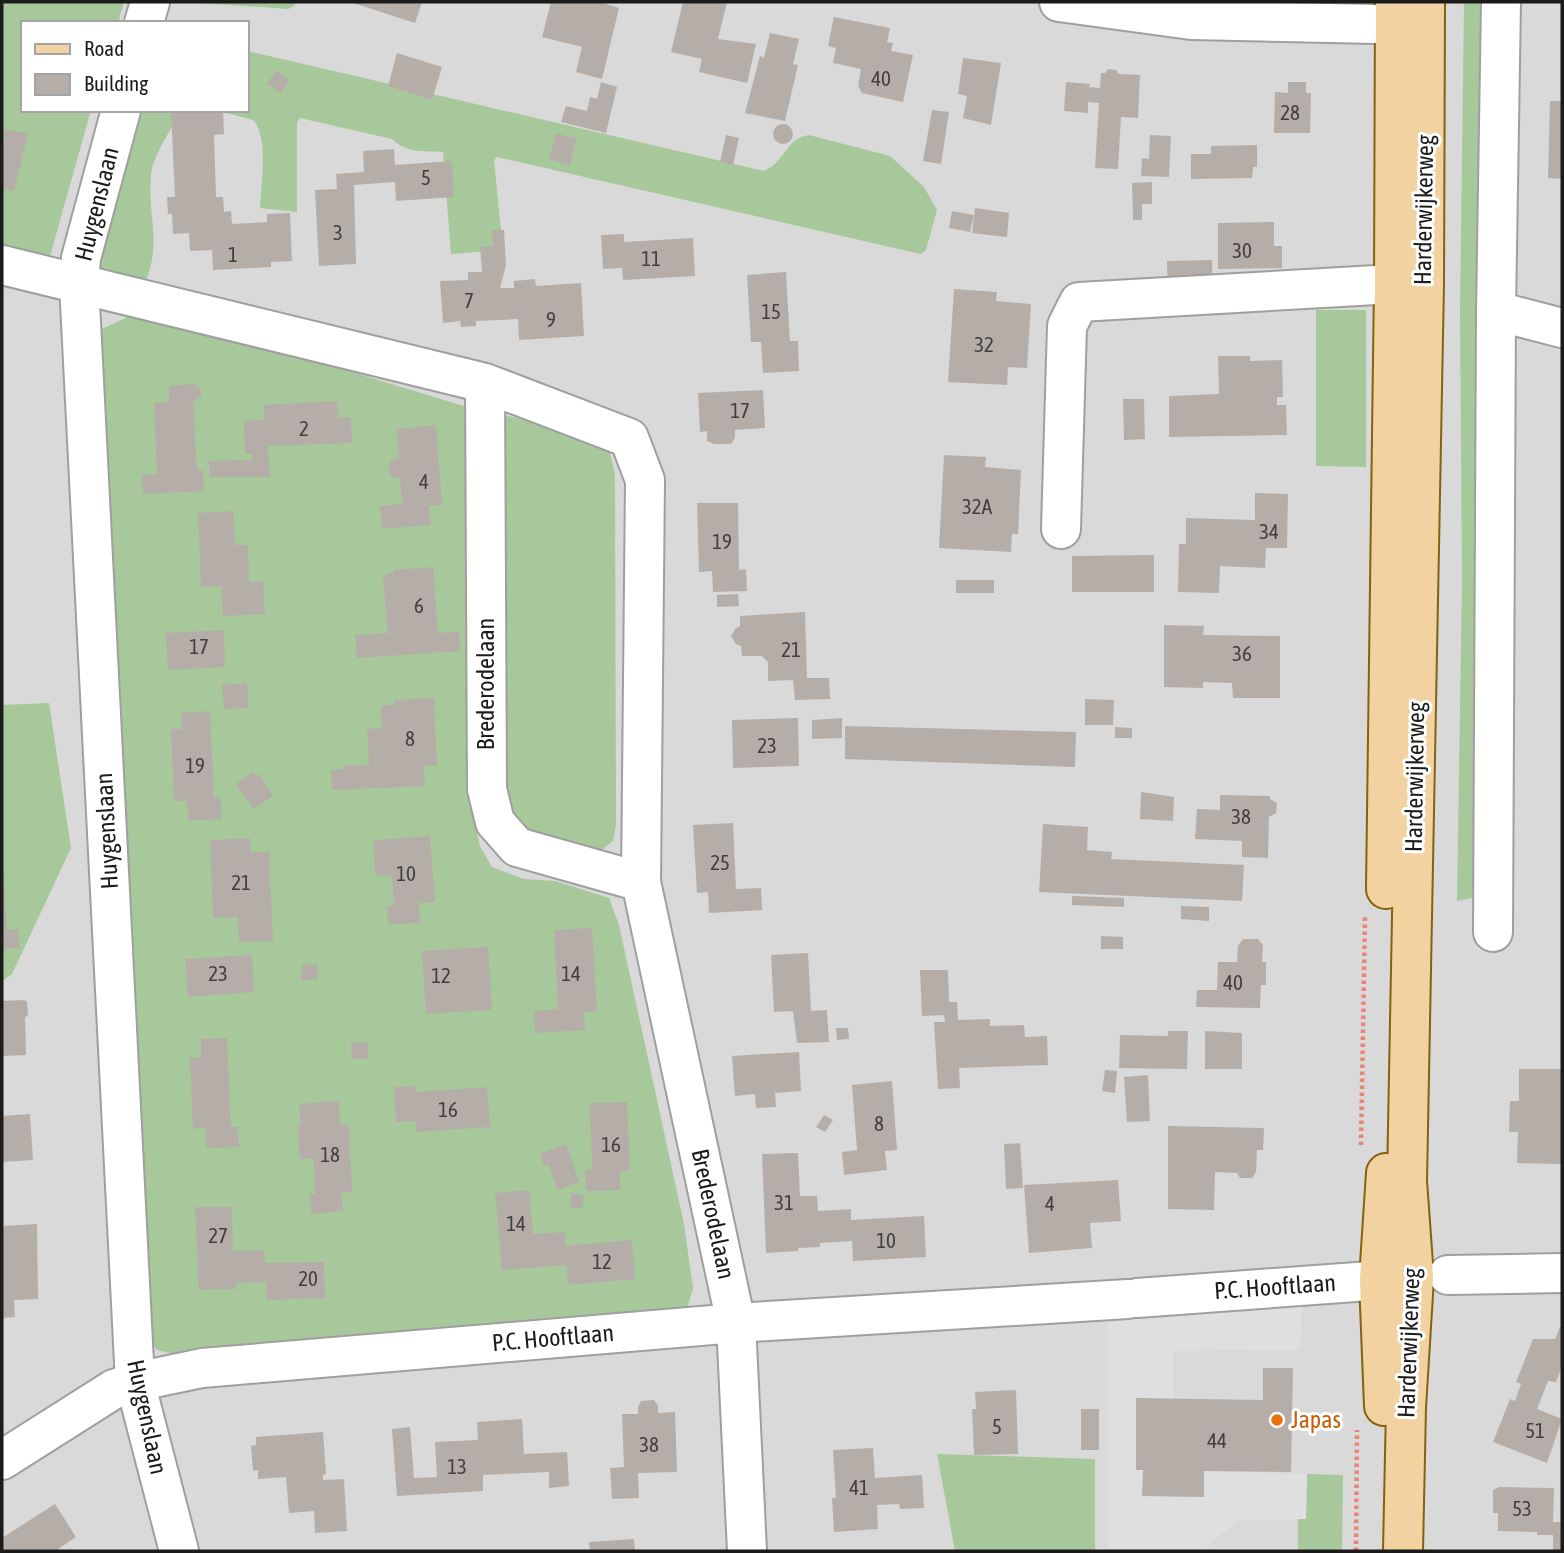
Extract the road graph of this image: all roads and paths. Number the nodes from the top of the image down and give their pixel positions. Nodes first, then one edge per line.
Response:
1 (150, 2) edge
2 (1059, 2) edge
3 (1425, 2) edge
4 (1501, 2) edge
5 (1386, 13) edge
6 (145, 21) edge
7 (120, 112) edge
8 (2, 265) edge
9 (79, 283) junction
10 (1394, 284) junction
11 (1496, 311) junction
12 (1562, 328) edge
13 (485, 383) junction
14 (1061, 529) dead end
15 (641, 882) junction
16 (1493, 932) dead end
17 (1562, 1273) edge
18 (1413, 1278) junction
19 (736, 1323) junction
20 (135, 1382) junction
21 (2, 1460) edge
22 (179, 1551) edge
23 (747, 1551) edge
24 (1381, 1551) edge
25 (1403, 1551) edge

1 - 6 street
2 - 5 street
3 - 18 main road, Harderwijkerweg
4 - 11 street
5 - 10 main road, Harderwijkerweg
7 - 9 street, Huygenslaan
8 - 9 street, Brederodelaan
9 - 13 street, Brederodelaan
9 - 20 street, Huygenslaan
10 - 14 street, Harderwijkerweg
10 - 18 main road, Harderwijkerweg
11 - 12 street
11 - 16 street
13 - 15 street, Brederodelaan
13 - 15 street, Brederodelaan
15 - 19 street, Brederodelaan
17 - 18 street, P.C. Hooftlaan
18 - 19 street, P.C. Hooftlaan
18 - 24 main road, Harderwijkerweg
18 - 25 main road, Harderwijkerweg
19 - 20 street, P.C. Hooftlaan
19 - 23 street, Brederodelaan
20 - 21 street, P.C. Hooftlaan
20 - 22 street, Huygenslaan

